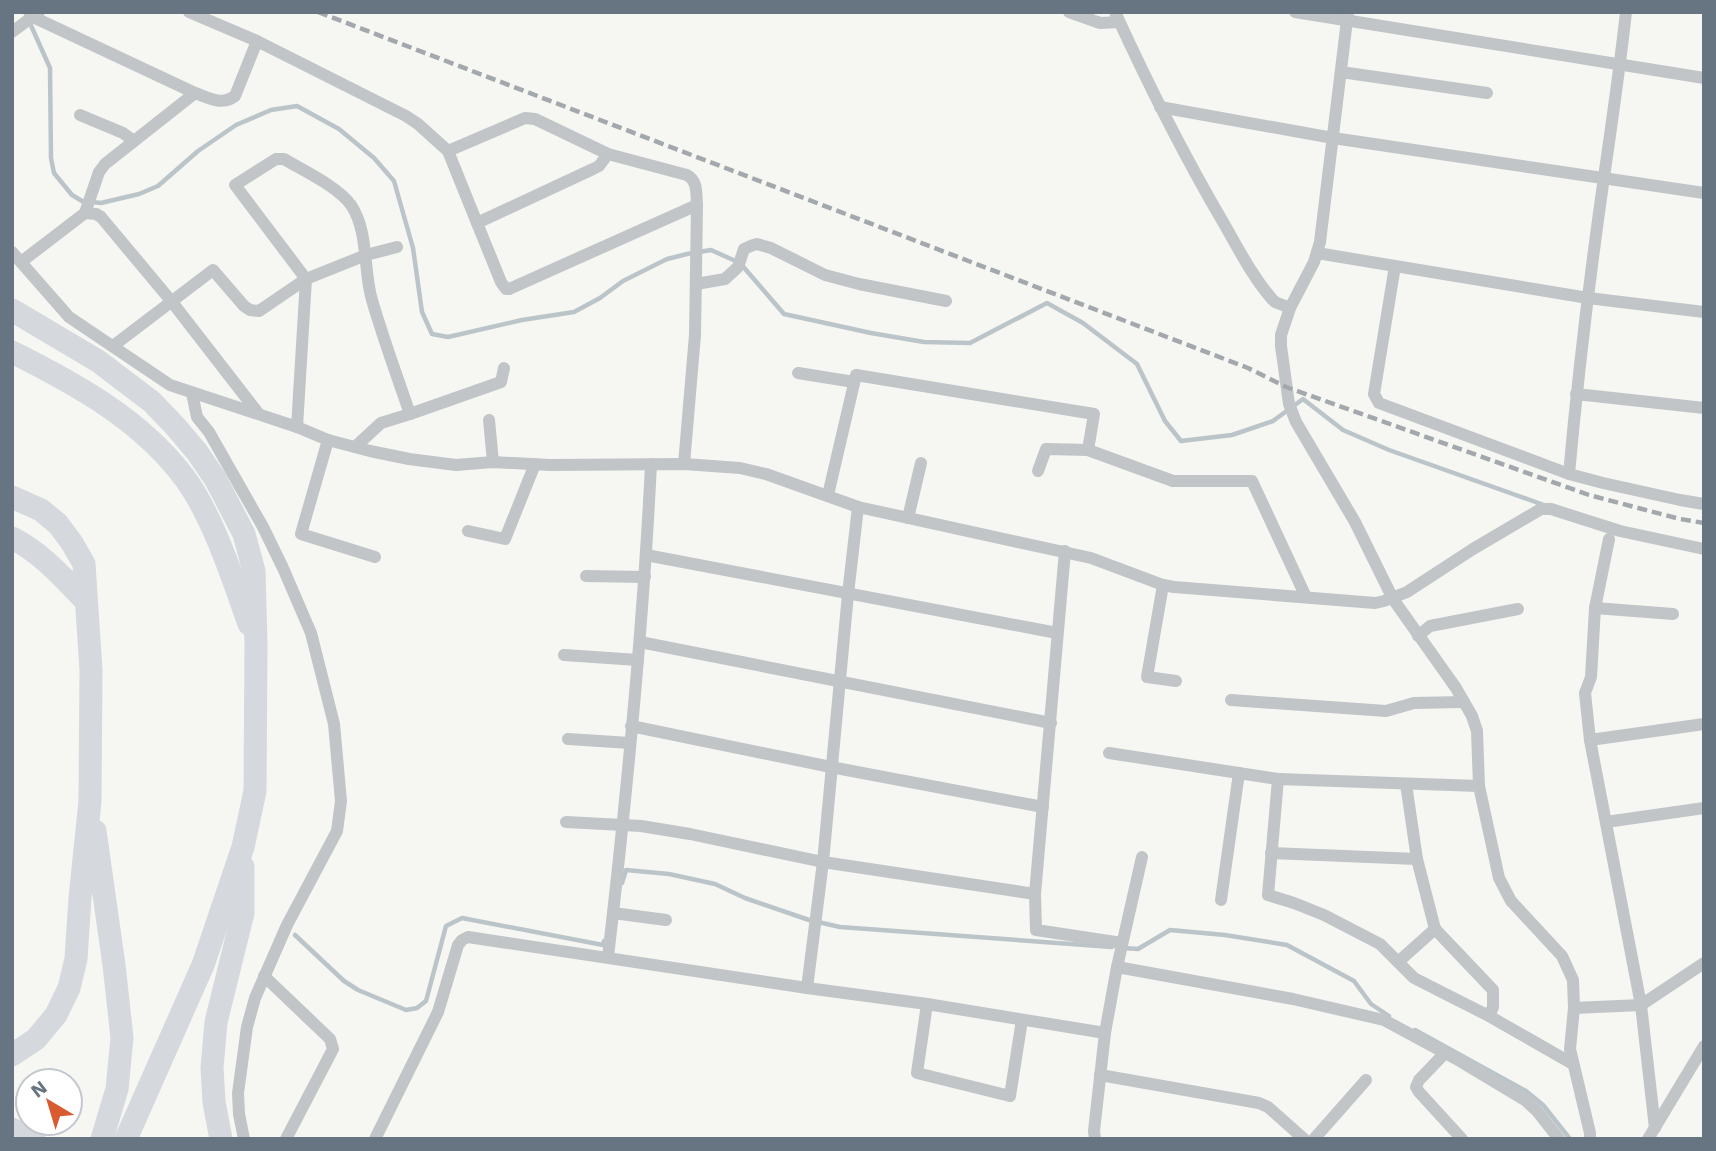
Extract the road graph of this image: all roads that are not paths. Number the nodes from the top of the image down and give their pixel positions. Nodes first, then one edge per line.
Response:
1 (189, 12) edge
2 (1069, 12) edge
3 (1295, 12) edge
4 (1626, 12) edge
5 (36, 15) edge
6 (1347, 16) edge
7 (1117, 17) edge
8 (12, 32) edge
9 (257, 41) junction
10 (1620, 65) junction
11 (1341, 72) junction
12 (1704, 78) edge
13 (195, 93) junction
14 (1488, 93) dead end
15 (1160, 107) junction
16 (80, 115) dead end
17 (1333, 138) junction
18 (134, 141) junction
19 (448, 151) junction
20 (608, 154) junction
21 (1604, 177) junction
22 (1704, 193) edge
23 (697, 205) junction
24 (85, 212) junction
25 (477, 223) junction
26 (397, 247) dead end
27 (1317, 253) junction
28 (366, 255) junction
29 (17, 257) edge
30 (1395, 266) junction
31 (306, 279) junction
32 (696, 284) junction
33 (1588, 298) junction
34 (946, 300) dead end
35 (172, 302) junction
36 (1290, 308) junction
37 (12, 310) edge
38 (1704, 312) edge
39 (113, 346) junction
40 (12, 352) edge
41 (504, 368) dead end
42 (798, 373) dead end
43 (854, 382) junction
44 (192, 393) junction
45 (1576, 394) junction
46 (1704, 408) edge
47 (259, 414) junction
48 (410, 414) junction
49 (489, 420) dead end
50 (297, 427) junction
51 (328, 440) junction
52 (355, 447) junction
53 (1088, 450) junction
54 (493, 462) junction
55 (921, 463) dead end
56 (535, 464) junction
57 (651, 464) junction
58 (684, 464) junction
59 (1038, 471) dead end
60 (1569, 474) junction
61 (828, 495) junction
62 (12, 497) edge
63 (1704, 504) edge
64 (858, 507) junction
65 (908, 517) junction
66 (468, 531) dead end
67 (12, 538) edge
68 (1609, 539) dead end
69 (1704, 549) edge
70 (1065, 551) junction
71 (646, 555) junction
72 (375, 557) dead end
73 (586, 576) dead end
74 (645, 577) junction
75 (1163, 585) junction
76 (848, 594) junction
77 (1306, 597) junction
78 (1393, 599) junction
79 (86, 601) junction
80 (1595, 608) junction
81 (1518, 609) dead end
82 (1673, 614) dead end
83 (1057, 633) junction
84 (1418, 636) junction
85 (640, 642) junction
86 (256, 644) junction
87 (564, 655) dead end
88 (638, 660) junction
89 (1176, 681) dead end
90 (841, 683) junction
91 (1231, 700) dead end
92 (1464, 702) junction
93 (1051, 723) junction
94 (1704, 724) edge
95 (631, 726) junction
96 (568, 740) dead end
97 (1590, 740) junction
98 (630, 743) junction
99 (1110, 753) dead end
100 (831, 767) junction
101 (1239, 773) junction
102 (1278, 779) junction
103 (1406, 784) junction
104 (1479, 786) junction
105 (90, 801) junction
106 (1043, 807) junction
107 (1704, 808) edge
108 (566, 821) dead end
109 (1606, 822) junction
110 (622, 825) junction
111 (243, 847) junction
112 (1272, 853) junction
113 (1142, 857) dead end
114 (1417, 859) junction
115 (823, 862) junction
116 (1035, 894) junction
117 (1221, 901) dead end
118 (613, 913) junction
119 (666, 920) dead end
120 (1435, 929) junction
121 (1122, 943) junction
122 (608, 957) junction
123 (1398, 962) junction
124 (1704, 964) edge
125 (1117, 967) junction
126 (264, 976) junction
127 (807, 988) junction
128 (927, 1004) junction
129 (1642, 1005) junction
130 (1574, 1008) junction
131 (1489, 1016) junction
132 (1022, 1020) junction
133 (1105, 1033) junction
134 (1703, 1049) edge
135 (1445, 1053) junction
136 (12, 1055) edge
137 (1573, 1064) junction
138 (1100, 1075) junction
139 (1366, 1080) dead end
140 (12, 1128) edge
141 (1651, 1133) edge
142 (35, 1139) edge
143 (102, 1139) edge
144 (126, 1139) edge
145 (222, 1139) edge
146 (244, 1139) edge
147 (286, 1139) edge
148 (375, 1139) edge
149 (1095, 1139) edge
150 (1304, 1139) edge
151 (1314, 1139) edge
152 (1462, 1139) edge
153 (1559, 1139) edge
154 (1590, 1139) edge

1 - 9 street
2 - 7 street
3 - 6 street
4 - 10 street
5 - 8 street
5 - 13 street
6 - 10 street
6 - 11 street
7 - 15 street
9 - 13 street
9 - 19 street
10 - 12 street
10 - 21 street
11 - 14 street
11 - 17 street
13 - 18 street
15 - 17 street
15 - 36 street
16 - 18 street
17 - 21 street
17 - 27 street
18 - 24 street
19 - 20 street
19 - 25 street
20 - 23 street
20 - 25 street
21 - 22 street
21 - 33 street
23 - 25 street
23 - 32 street
24 - 29 street
24 - 35 street
26 - 28 street
27 - 30 street
27 - 36 street
28 - 31 street
28 - 31 street
28 - 48 street
29 - 39 street
30 - 33 street
30 - 60 street
31 - 35 street
31 - 50 street
32 - 34 street
32 - 58 street
33 - 38 street
33 - 45 street
35 - 39 street
35 - 47 street
36 - 78 street
37 - 86 highway
39 - 44 street
40 - 86 highway
41 - 48 street
42 - 43 street
43 - 53 street
43 - 61 street
44 - 47 street
44 - 126 street
45 - 46 street
45 - 60 street
47 - 50 street
48 - 52 street
49 - 54 street
50 - 51 street
51 - 52 street
51 - 72 street
52 - 54 street
53 - 59 street
53 - 77 street
54 - 56 street
55 - 65 street
56 - 57 street
56 - 66 street
57 - 58 street
57 - 71 street
58 - 61 street
60 - 63 street
61 - 64 street
62 - 79 highway
64 - 65 street
64 - 76 street
65 - 70 street
67 - 79 highway
68 - 80 street
69 - 78 street
70 - 75 street
70 - 83 street
71 - 74 street
71 - 76 street
73 - 74 street
74 - 85 street
75 - 77 street
75 - 89 street
76 - 83 street
76 - 90 street
77 - 78 street
78 - 84 street
79 - 105 highway
80 - 82 street
80 - 97 street
81 - 84 street
83 - 93 street
84 - 92 street
85 - 88 street
85 - 90 street
86 - 111 highway
87 - 88 street
88 - 95 street
90 - 93 street
90 - 100 street
91 - 92 street
92 - 104 street
93 - 106 street
94 - 97 street
95 - 98 street
95 - 100 street
96 - 98 street
97 - 109 street
98 - 110 street
99 - 101 street
100 - 106 street
100 - 115 street
101 - 102 street
101 - 117 street
102 - 103 street
102 - 112 street
103 - 104 street
103 - 114 street
104 - 130 street
105 - 136 highway
105 - 143 highway
106 - 116 street
107 - 109 street
108 - 110 street
109 - 129 street
110 - 115 street
110 - 118 street
111 - 144 highway
111 - 145 highway
112 - 114 street
112 - 123 street
113 - 121 street
114 - 120 street
115 - 116 street
115 - 127 street
116 - 121 street
118 - 119 street
118 - 122 street
120 - 123 street
120 - 131 street
121 - 125 street
122 - 127 street
122 - 148 street
123 - 131 street
124 - 129 street
125 - 133 street
125 - 135 street
126 - 146 street
126 - 147 street
127 - 128 street
128 - 132 street
128 - 132 street
129 - 130 street
129 - 141 street
130 - 137 street
131 - 137 street
132 - 133 street
133 - 138 street
134 - 141 street
135 - 152 street
135 - 153 street
137 - 154 street
138 - 149 street
138 - 150 street
139 - 151 street
140 - 142 highway

